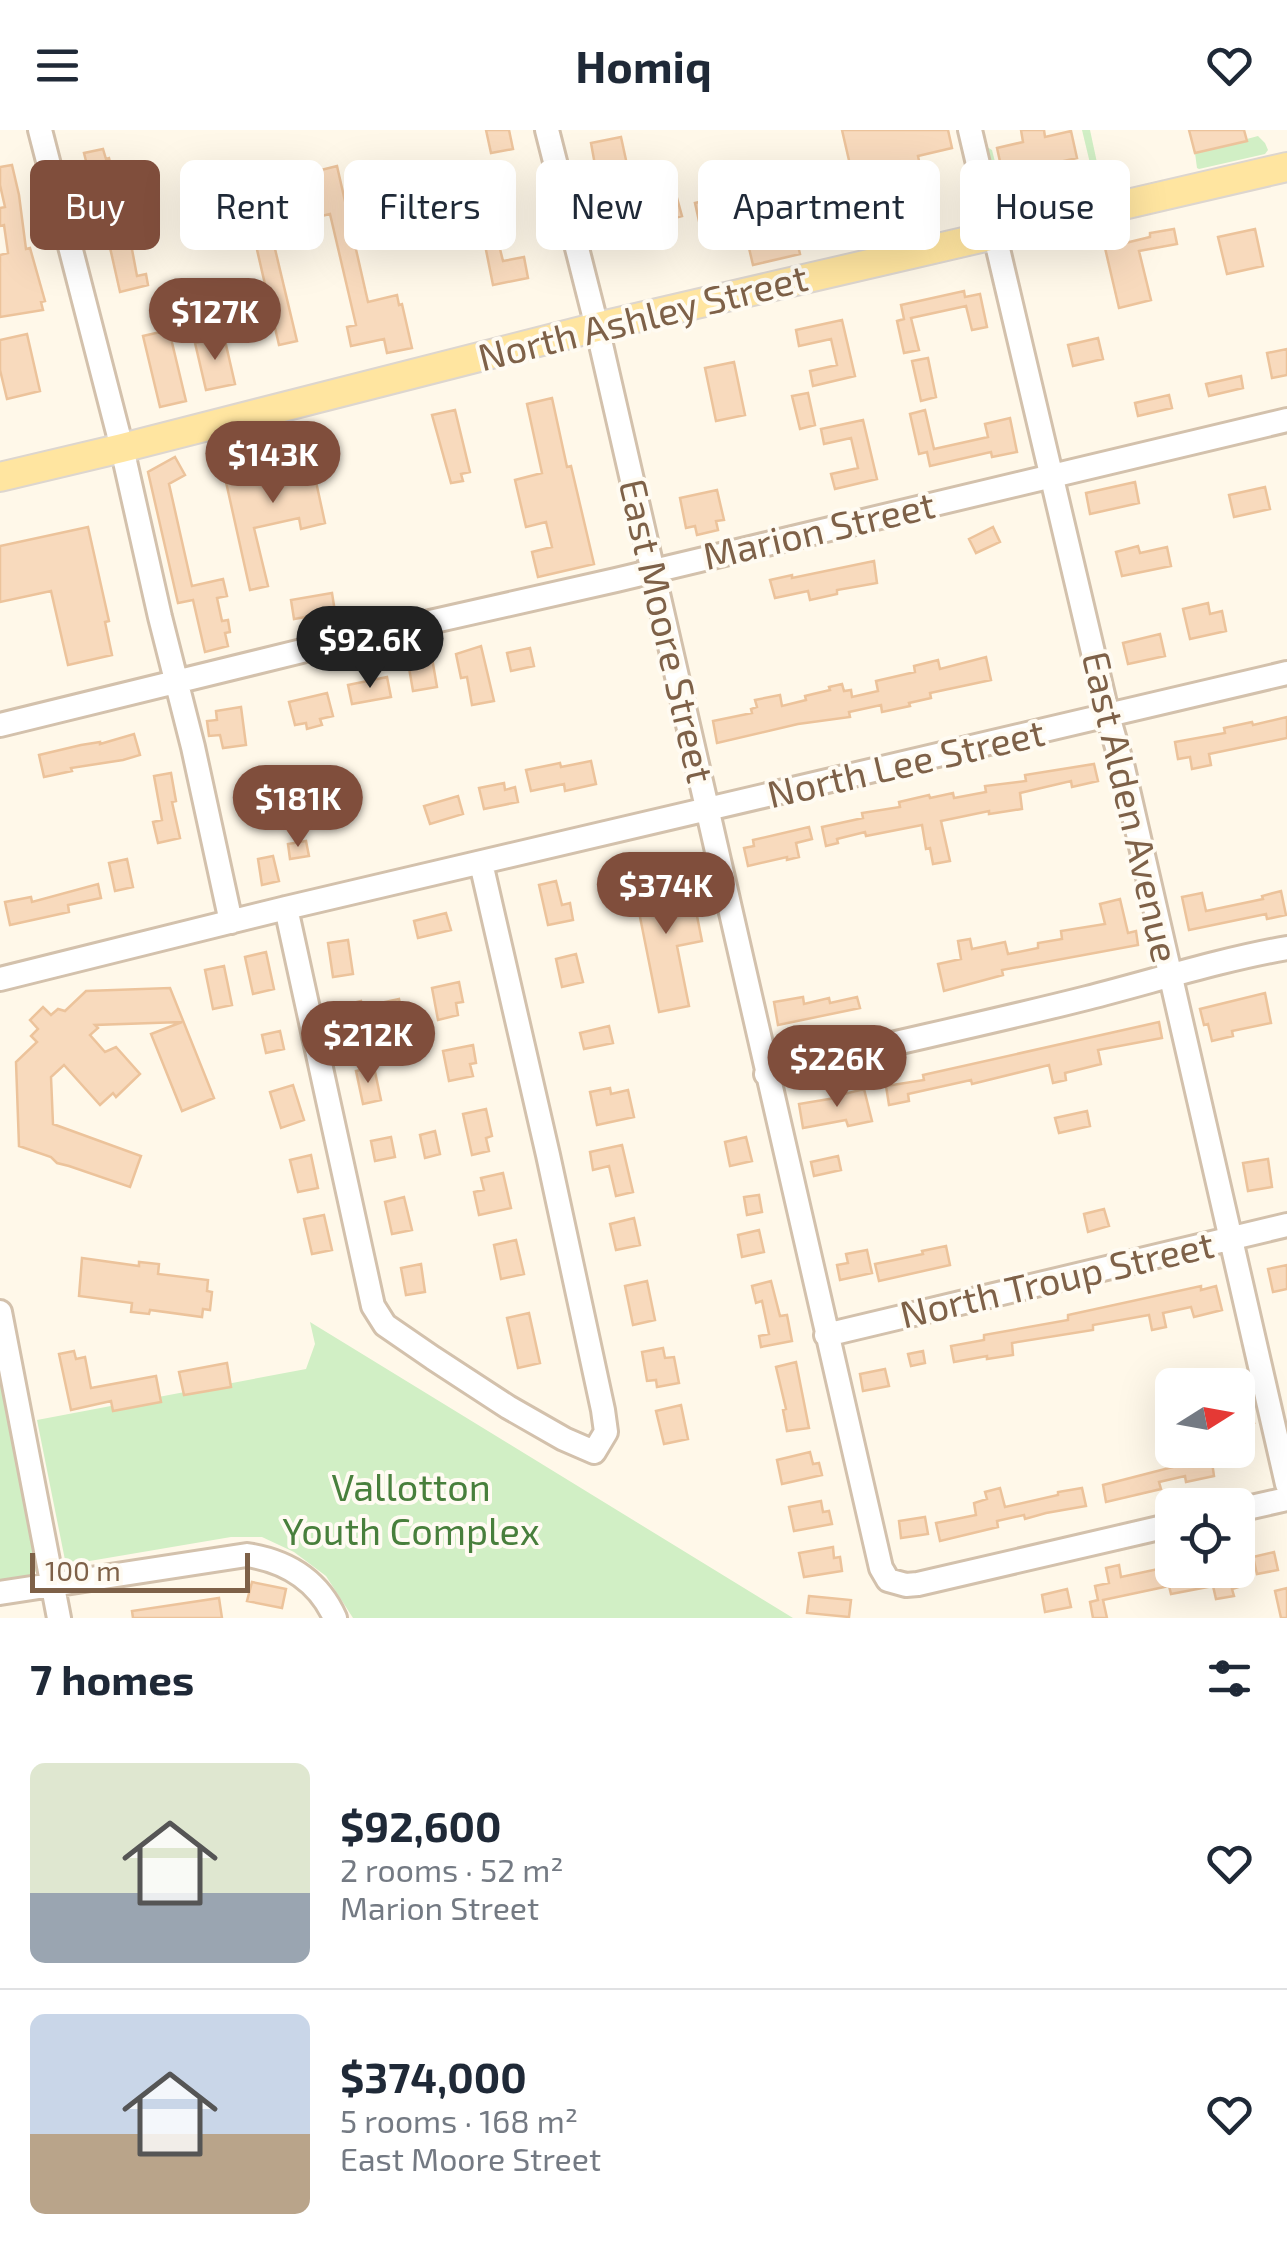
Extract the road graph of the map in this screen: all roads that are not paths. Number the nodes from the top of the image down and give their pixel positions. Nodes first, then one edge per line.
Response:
1 (40, 130) edge
2 (547, 130) edge
3 (970, 130) edge
4 (977, 160) edge
5 (1287, 167) edge
6 (1130, 204) edge
7 (960, 244) edge
8 (997, 250) edge
9 (596, 326) junction
10 (1287, 420) edge
11 (122, 448) junction
12 (0, 477) edge
13 (1051, 477) junction
14 (651, 571) junction
15 (1287, 674) edge
16 (176, 682) junction
17 (1108, 716) junction
18 (0, 725) edge
19 (707, 810) junction
20 (481, 863) junction
21 (286, 908) junction
22 (231, 922) junction
23 (1287, 948) edge
24 (1169, 975) junction
25 (0, 979) edge
26 (766, 1074) junction
27 (1287, 1225) edge
28 (1232, 1238) junction
29 (0, 1312) edge
30 (826, 1335) junction
31 (1287, 1484) edge
32 (1287, 1499) edge
33 (1255, 1506) edge
34 (1155, 1529) edge
35 (52, 1585) junction
36 (0, 1593) edge
37 (59, 1618) edge
38 (335, 1618) edge

1 - 11 street
2 - 9 street, East Moore Street
3 - 4 street, East Alden Avenue
5 - 6 main road, North Ashley Street
7 - 9 main road, North Ashley Street
8 - 13 street, East Alden Avenue
9 - 11 main road, North Ashley Street
9 - 14 street, East Moore Street
10 - 13 street, Marion Street
11 - 12 main road, North Ashley Street
11 - 16 street
13 - 14 street, Marion Street
13 - 17 street, East Alden Avenue
14 - 16 street, Marion Street
14 - 19 street, East Moore Street
15 - 17 street, North Lee Street
16 - 18 street, Marion Street
16 - 22 street
17 - 19 street, North Lee Street
17 - 24 street, East Alden Avenue
19 - 20 street, North Lee Street
19 - 26 street, East Moore Street
20 - 21 street, North Lee Street
20 - 21 street
21 - 22 street, North Lee Street
22 - 25 street, North Lee Street
23 - 24 street
24 - 26 street
24 - 28 street, East Alden Avenue
26 - 30 street, East Moore Street
27 - 28 street, North Troup Street
28 - 30 street, North Troup Street
28 - 31 street, East Alden Avenue
29 - 35 street
30 - 34 street, East Moore Street
32 - 33 street
35 - 36 street
35 - 37 street
35 - 38 street

